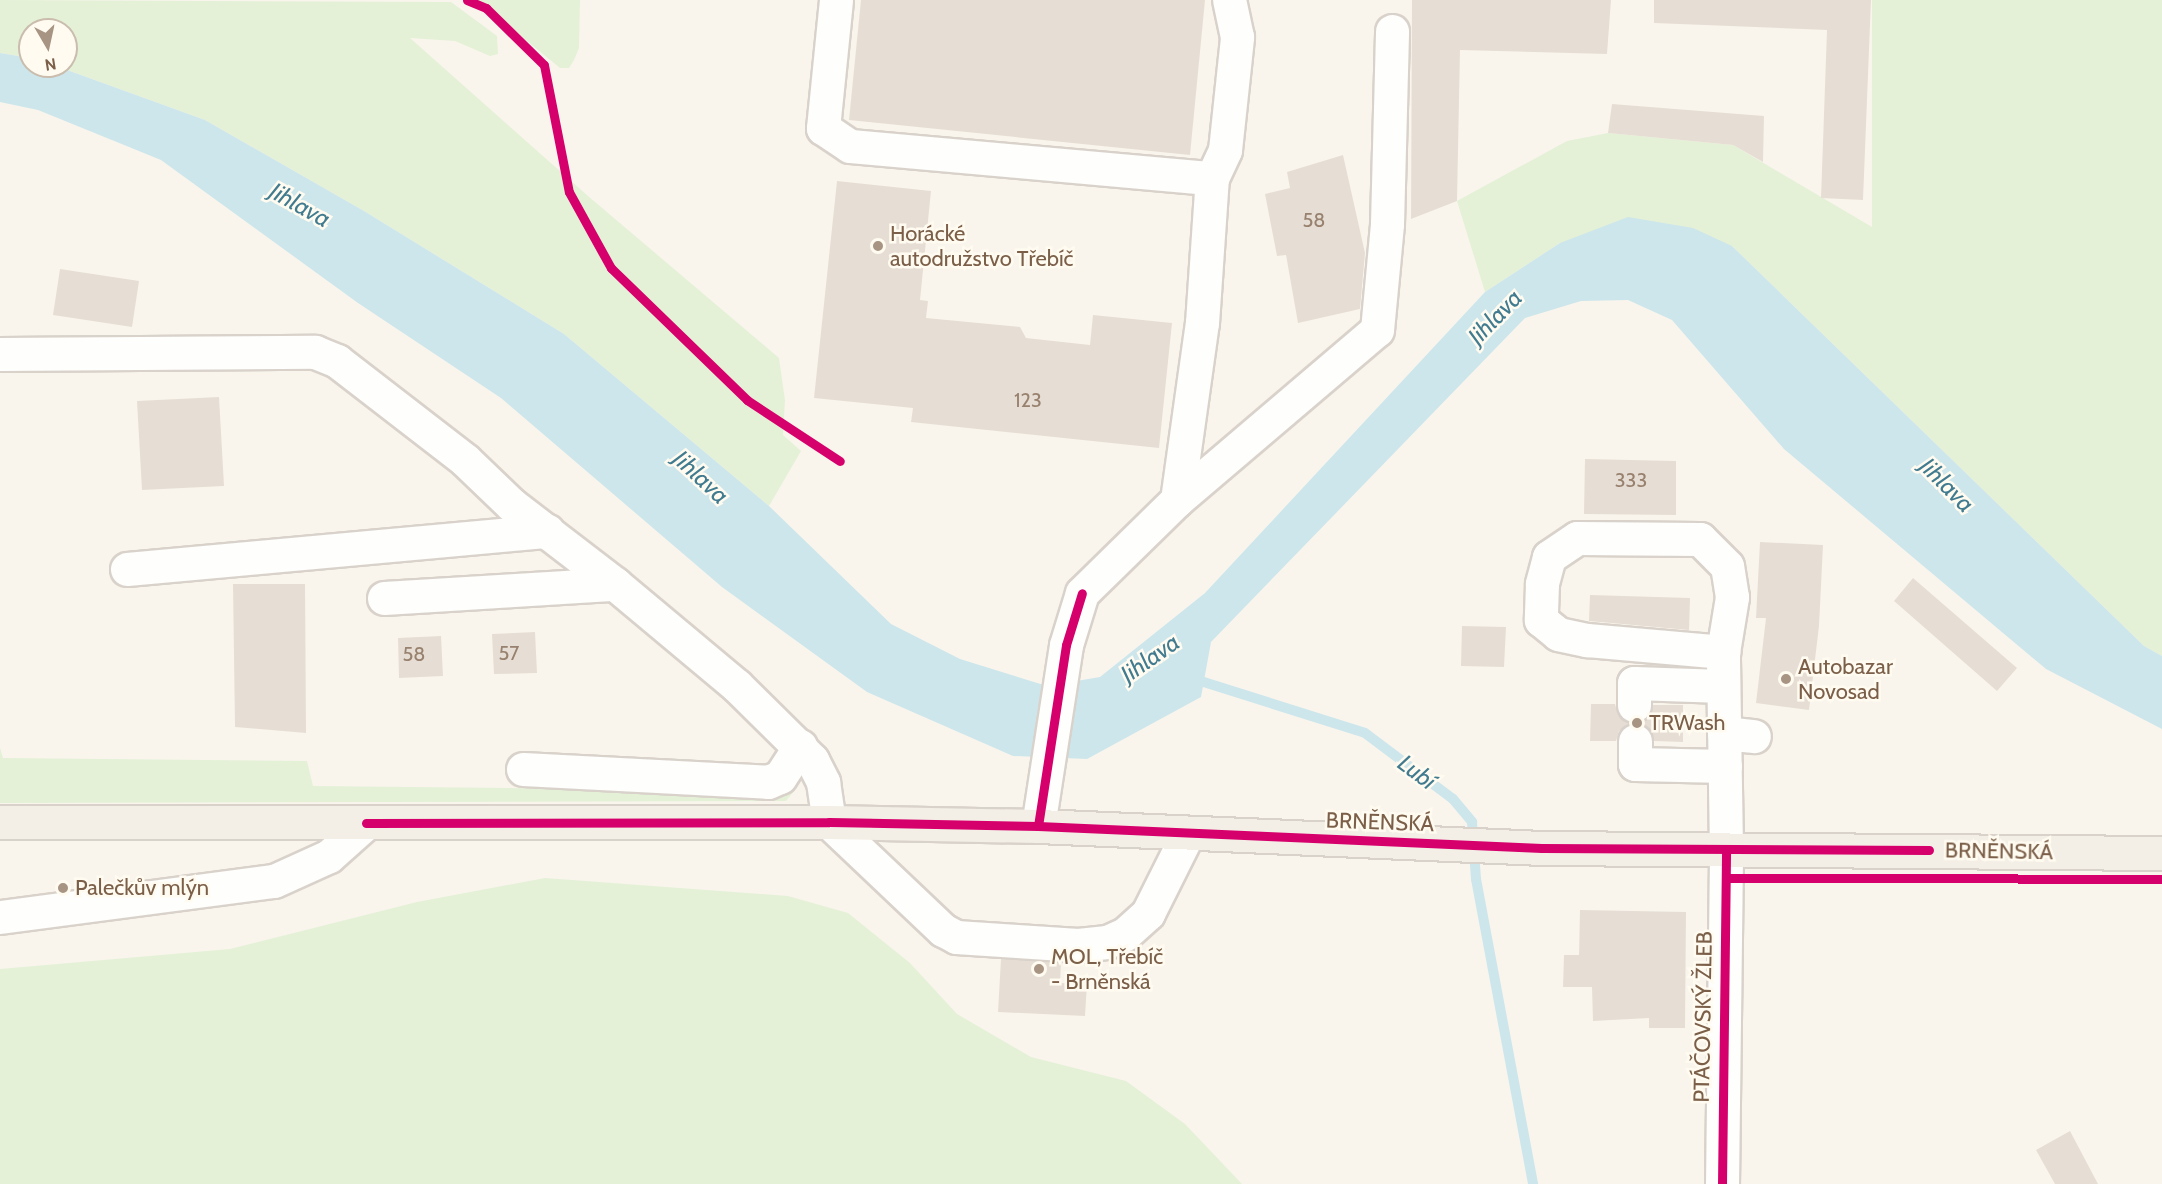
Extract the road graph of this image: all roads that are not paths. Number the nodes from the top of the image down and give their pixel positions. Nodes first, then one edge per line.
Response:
1 (836, 0) edge
2 (1229, 0) edge
3 (1392, 31) dead end
4 (1212, 178) junction
5 (0, 354) edge
6 (1177, 500) junction
7 (547, 531) junction
8 (127, 569) dead end
9 (615, 584) junction
10 (384, 598) dead end
11 (1723, 652) junction
12 (1723, 686) junction
13 (1634, 705) dead end
14 (1635, 741) dead end
15 (800, 746) junction
16 (1725, 766) junction
17 (523, 769) dead end
18 (0, 822) edge
19 (830, 822) junction
20 (366, 823) junction
21 (1038, 826) junction
22 (1188, 833) junction
23 (1726, 850) junction
24 (2162, 853) edge
25 (0, 917) edge
26 (1722, 1184) edge

1 - 4 street
2 - 4 street
3 - 6 street
4 - 6 street
5 - 7 street
6 - 21 street
7 - 8 street
7 - 9 street
9 - 10 street
9 - 15 street
11 - 11 street, PTÁČOVSKÝ ŽLEB
11 - 12 street, PTÁČOVSKÝ ŽLEB
12 - 13 street
12 - 16 street, PTÁČOVSKÝ ŽLEB
14 - 16 street
15 - 17 street
15 - 19 street
16 - 23 street, PTÁČOVSKÝ ŽLEB
18 - 20 main road, BRNĚNSKÁ
19 - 20 main road, BRNĚNSKÁ
19 - 21 main road, BRNĚNSKÁ
19 - 22 street
20 - 25 street
21 - 22 main road, BRNĚNSKÁ
22 - 23 main road, BRNĚNSKÁ
23 - 24 main road, BRNĚNSKÁ
23 - 26 street, PTÁČOVSKÝ ŽLEB

